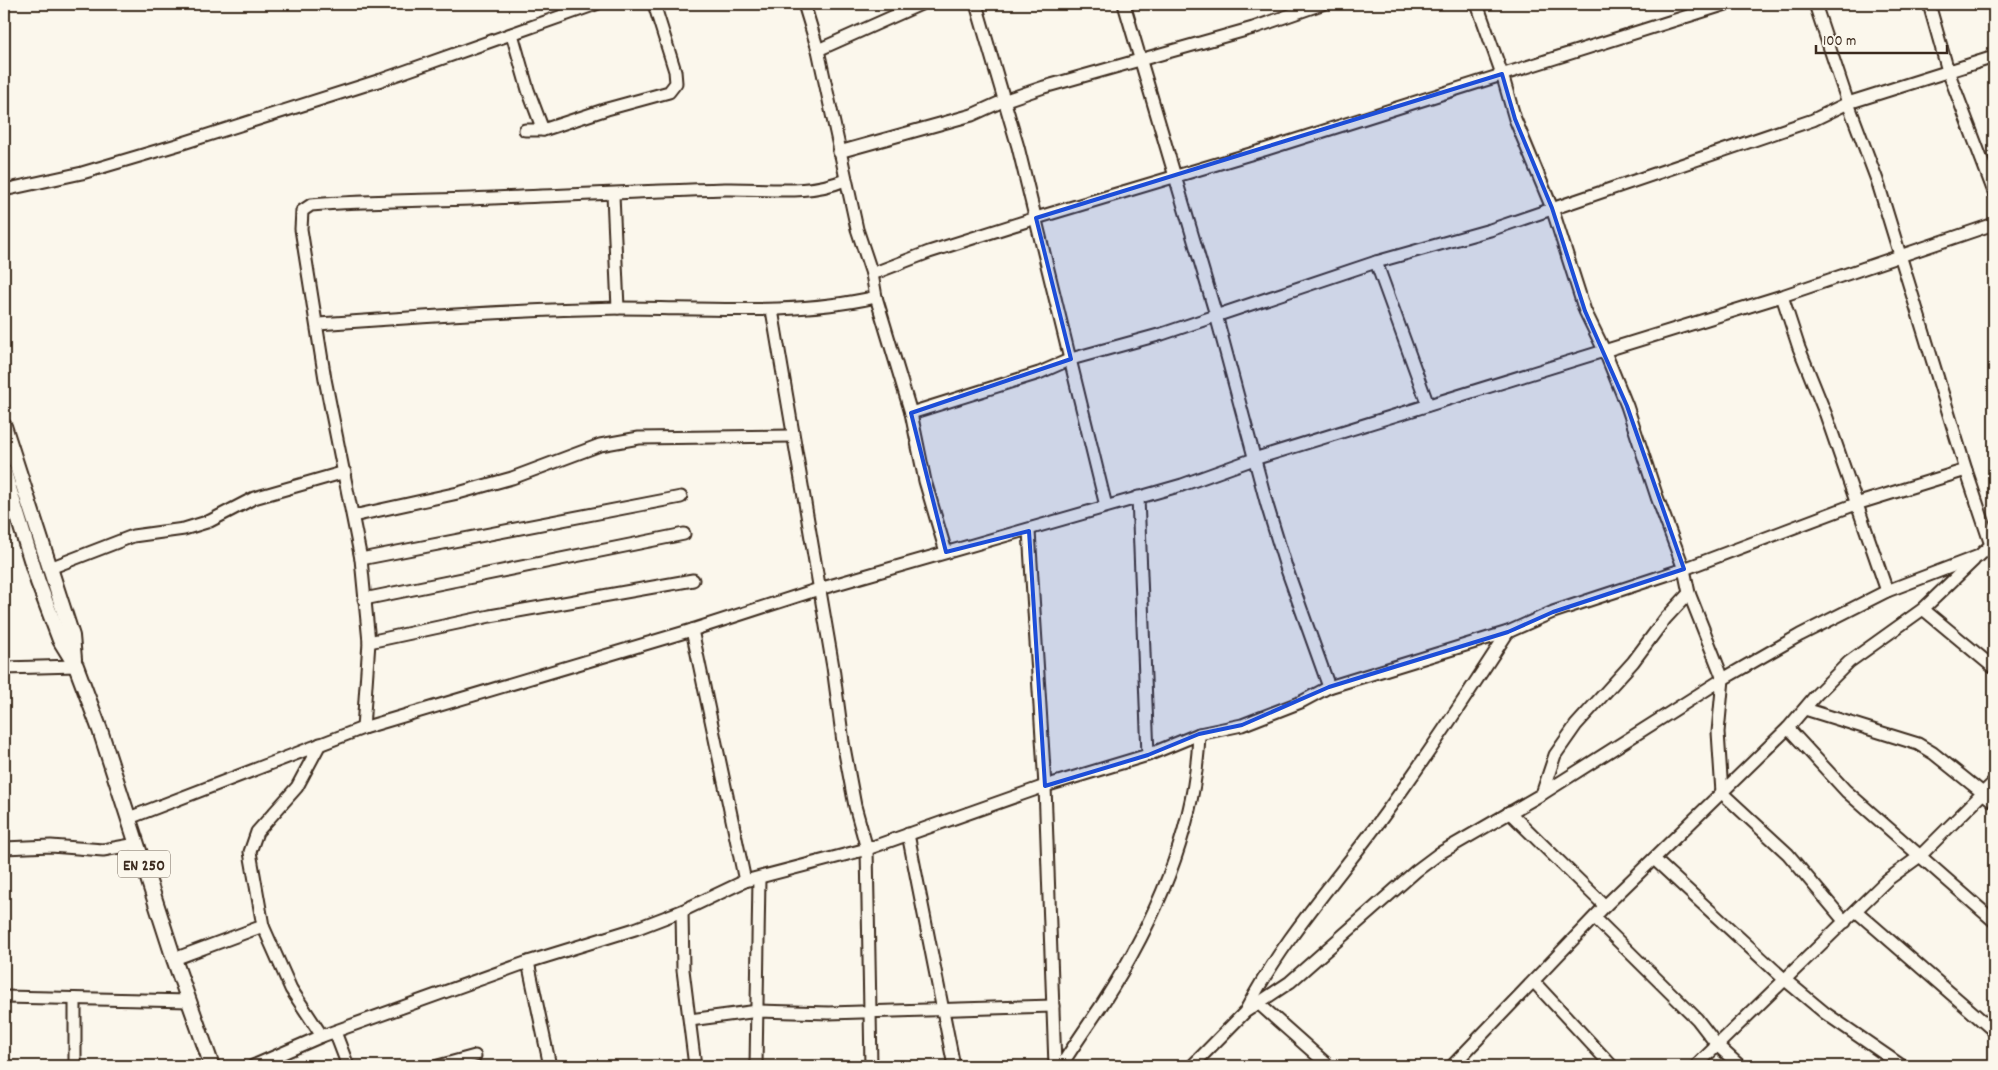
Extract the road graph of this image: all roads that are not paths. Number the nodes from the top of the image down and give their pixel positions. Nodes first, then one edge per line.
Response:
1 (596, 4) edge
2 (654, 4) edge
3 (804, 4) edge
4 (921, 4) edge
5 (976, 4) edge
6 (1124, 4) edge
7 (1322, 4) edge
8 (1477, 4) edge
9 (1726, 4) edge
10 (1815, 4) edge
11 (1929, 4) edge
12 (1290, 9) edge
13 (512, 34) junction
14 (818, 50) junction
15 (1994, 57) edge
16 (1140, 60) junction
17 (1948, 71) junction
18 (1502, 74) junction
19 (1002, 101) junction
20 (1848, 103) junction
21 (525, 130) dead end
22 (543, 130) junction
23 (838, 152) junction
24 (1174, 177) junction
25 (845, 180) junction
26 (4, 190) edge
27 (1994, 192) edge
28 (613, 195) junction
29 (1552, 208) junction
30 (1036, 218) junction
31 (1994, 224) edge
32 (1899, 254) junction
33 (1376, 262) junction
34 (872, 274) junction
35 (1782, 296) junction
36 (876, 297) junction
37 (618, 308) junction
38 (772, 310) junction
39 (1216, 315) junction
40 (318, 324) junction
41 (1605, 352) junction
42 (1072, 359) junction
43 (1428, 406) junction
44 (911, 414) junction
45 (4, 426) edge
46 (792, 436) junction
47 (1254, 459) junction
48 (1966, 470) junction
49 (4, 472) edge
50 (344, 472) junction
51 (1138, 496) junction
52 (681, 497) dead end
53 (1856, 504) junction
54 (1106, 506) junction
55 (353, 516) junction
56 (1029, 531) junction
57 (684, 534) dead end
58 (1993, 545) edge
59 (946, 552) junction
60 (1979, 556) junction
61 (361, 559) junction
62 (50, 568) junction
63 (1684, 569) junction
64 (693, 580) dead end
65 (819, 589) junction
66 (1887, 590) junction
67 (1689, 593) junction
68 (364, 599) junction
69 (1924, 608) junction
70 (692, 630) junction
71 (1508, 632) junction
72 (369, 642) junction
73 (75, 664) junction
74 (4, 668) edge
75 (1994, 668) edge
76 (1723, 679) junction
77 (1329, 687) junction
78 (1804, 709) junction
79 (363, 728) junction
80 (1788, 728) junction
81 (1199, 734) junction
82 (320, 744) junction
83 (1148, 755) junction
84 (1994, 782) edge
85 (1045, 786) junction
86 (1722, 793) junction
87 (1984, 793) junction
88 (1542, 794) junction
89 (1994, 802) edge
90 (1510, 812) junction
91 (129, 818) junction
92 (908, 834) junction
93 (137, 844) junction
94 (4, 848) edge
95 (867, 849) junction
96 (1920, 856) junction
97 (1654, 859) junction
98 (759, 878) junction
99 (745, 881) junction
100 (1605, 906) junction
101 (682, 911) junction
102 (1856, 911) junction
103 (1596, 919) junction
104 (1845, 922) junction
105 (1994, 922) edge
106 (263, 926) junction
107 (174, 959) junction
108 (528, 962) junction
109 (1784, 979) junction
110 (1534, 982) junction
111 (4, 997) edge
112 (75, 999) junction
113 (190, 1001) junction
114 (1258, 1003) junction
115 (1053, 1006) junction
116 (870, 1010) junction
117 (758, 1011) junction
118 (943, 1011) junction
119 (1245, 1012) junction
120 (690, 1020) junction
121 (1994, 1031) edge
122 (335, 1032) junction
123 (322, 1036) junction
124 (1717, 1046) junction
125 (475, 1056) dead end
126 (1458, 1064) edge
127 (1195, 1065) edge
128 (75, 1066) edge
129 (212, 1066) edge
130 (253, 1066) edge
131 (348, 1066) edge
132 (438, 1066) edge
133 (550, 1066) edge
134 (695, 1066) edge
135 (756, 1066) edge
136 (871, 1066) edge
137 (954, 1066) edge
138 (1055, 1066) edge
139 (1061, 1066) edge
140 (1329, 1066) edge
141 (1612, 1066) edge
142 (1696, 1066) edge
143 (1740, 1066) edge
144 (1902, 1066) edge

1 - 13 street
2 - 22 street
3 - 14 street
4 - 14 street
5 - 19 street
6 - 16 street
7 - 12 street
8 - 18 street
9 - 18 street
10 - 20 street
11 - 17 street
12 - 16 street
13 - 22 street
13 - 26 street
14 - 23 street
15 - 17 street
16 - 19 street
16 - 24 street
17 - 20 street
17 - 27 street
18 - 24 street
18 - 29 street
19 - 23 street
19 - 30 street
20 - 29 street
20 - 32 street
21 - 22 street
23 - 25 street
24 - 30 street
24 - 39 street
25 - 28 street
25 - 34 street
28 - 37 street
28 - 40 street
29 - 33 street
29 - 41 street
30 - 34 street
30 - 42 street
31 - 32 street
32 - 35 street
32 - 48 street
33 - 39 street
33 - 43 street
34 - 36 street
35 - 41 street
35 - 53 street
36 - 38 street
36 - 44 street
37 - 38 street
37 - 40 street
38 - 46 street
39 - 42 street
39 - 47 street
40 - 50 street
41 - 43 street
41 - 63 street
42 - 44 street
42 - 54 street
43 - 47 street
44 - 59 street
45 - 62 main road, EN 250
46 - 55 street
46 - 65 street
47 - 51 street
47 - 77 street
48 - 53 street
48 - 58 street
49 - 73 main road, EN 250
50 - 55 street
50 - 62 street
51 - 54 street
51 - 83 street
52 - 61 street
53 - 63 street
53 - 66 street
54 - 56 street
55 - 61 street
56 - 59 street
56 - 85 street
57 - 68 street
58 - 60 street
59 - 65 street
60 - 66 street
60 - 69 street
61 - 68 street
62 - 73 main road, EN 250
63 - 67 street
63 - 71 street
64 - 72 street
65 - 70 street
65 - 95 street
66 - 76 street
67 - 76 street
67 - 88 street
68 - 72 street
69 - 75 street
69 - 78 street
70 - 79 street
70 - 99 street
71 - 77 street
71 - 119 street
72 - 79 street
73 - 74 street
73 - 91 main road, EN 250
76 - 86 street
76 - 88 street
77 - 81 street
78 - 80 street
78 - 87 street
79 - 82 street
80 - 86 street
80 - 96 street
81 - 83 street
81 - 139 street
82 - 91 street
82 - 106 street
83 - 85 street
84 - 87 street
85 - 92 street
85 - 115 street
86 - 97 street
86 - 104 street
87 - 89 street
87 - 96 street
88 - 90 street
90 - 100 street
90 - 114 street
91 - 93 main road, EN 250
92 - 95 street
92 - 118 street
93 - 94 street
93 - 107 main road, EN 250
95 - 98 street
95 - 116 street
96 - 102 street
96 - 105 street
97 - 100 street
97 - 109 street
98 - 99 street
98 - 117 street
99 - 101 street
100 - 103 street
101 - 108 street
101 - 120 street
102 - 104 street
102 - 121 street
103 - 110 street
103 - 124 street
104 - 109 street
106 - 107 street
106 - 123 street
107 - 113 main road, EN 250
108 - 122 street
108 - 133 street
109 - 124 street
109 - 144 street
110 - 126 street
110 - 141 street
111 - 112 street
112 - 113 street
112 - 128 street
113 - 129 main road, EN 250
114 - 119 street
114 - 140 street
115 - 118 street
115 - 138 street
116 - 117 street
116 - 118 street
116 - 136 street
117 - 120 street
117 - 135 street
118 - 137 street
119 - 127 street
120 - 134 street
122 - 123 street
122 - 131 street
123 - 130 street
124 - 142 street
124 - 143 street
125 - 132 street

